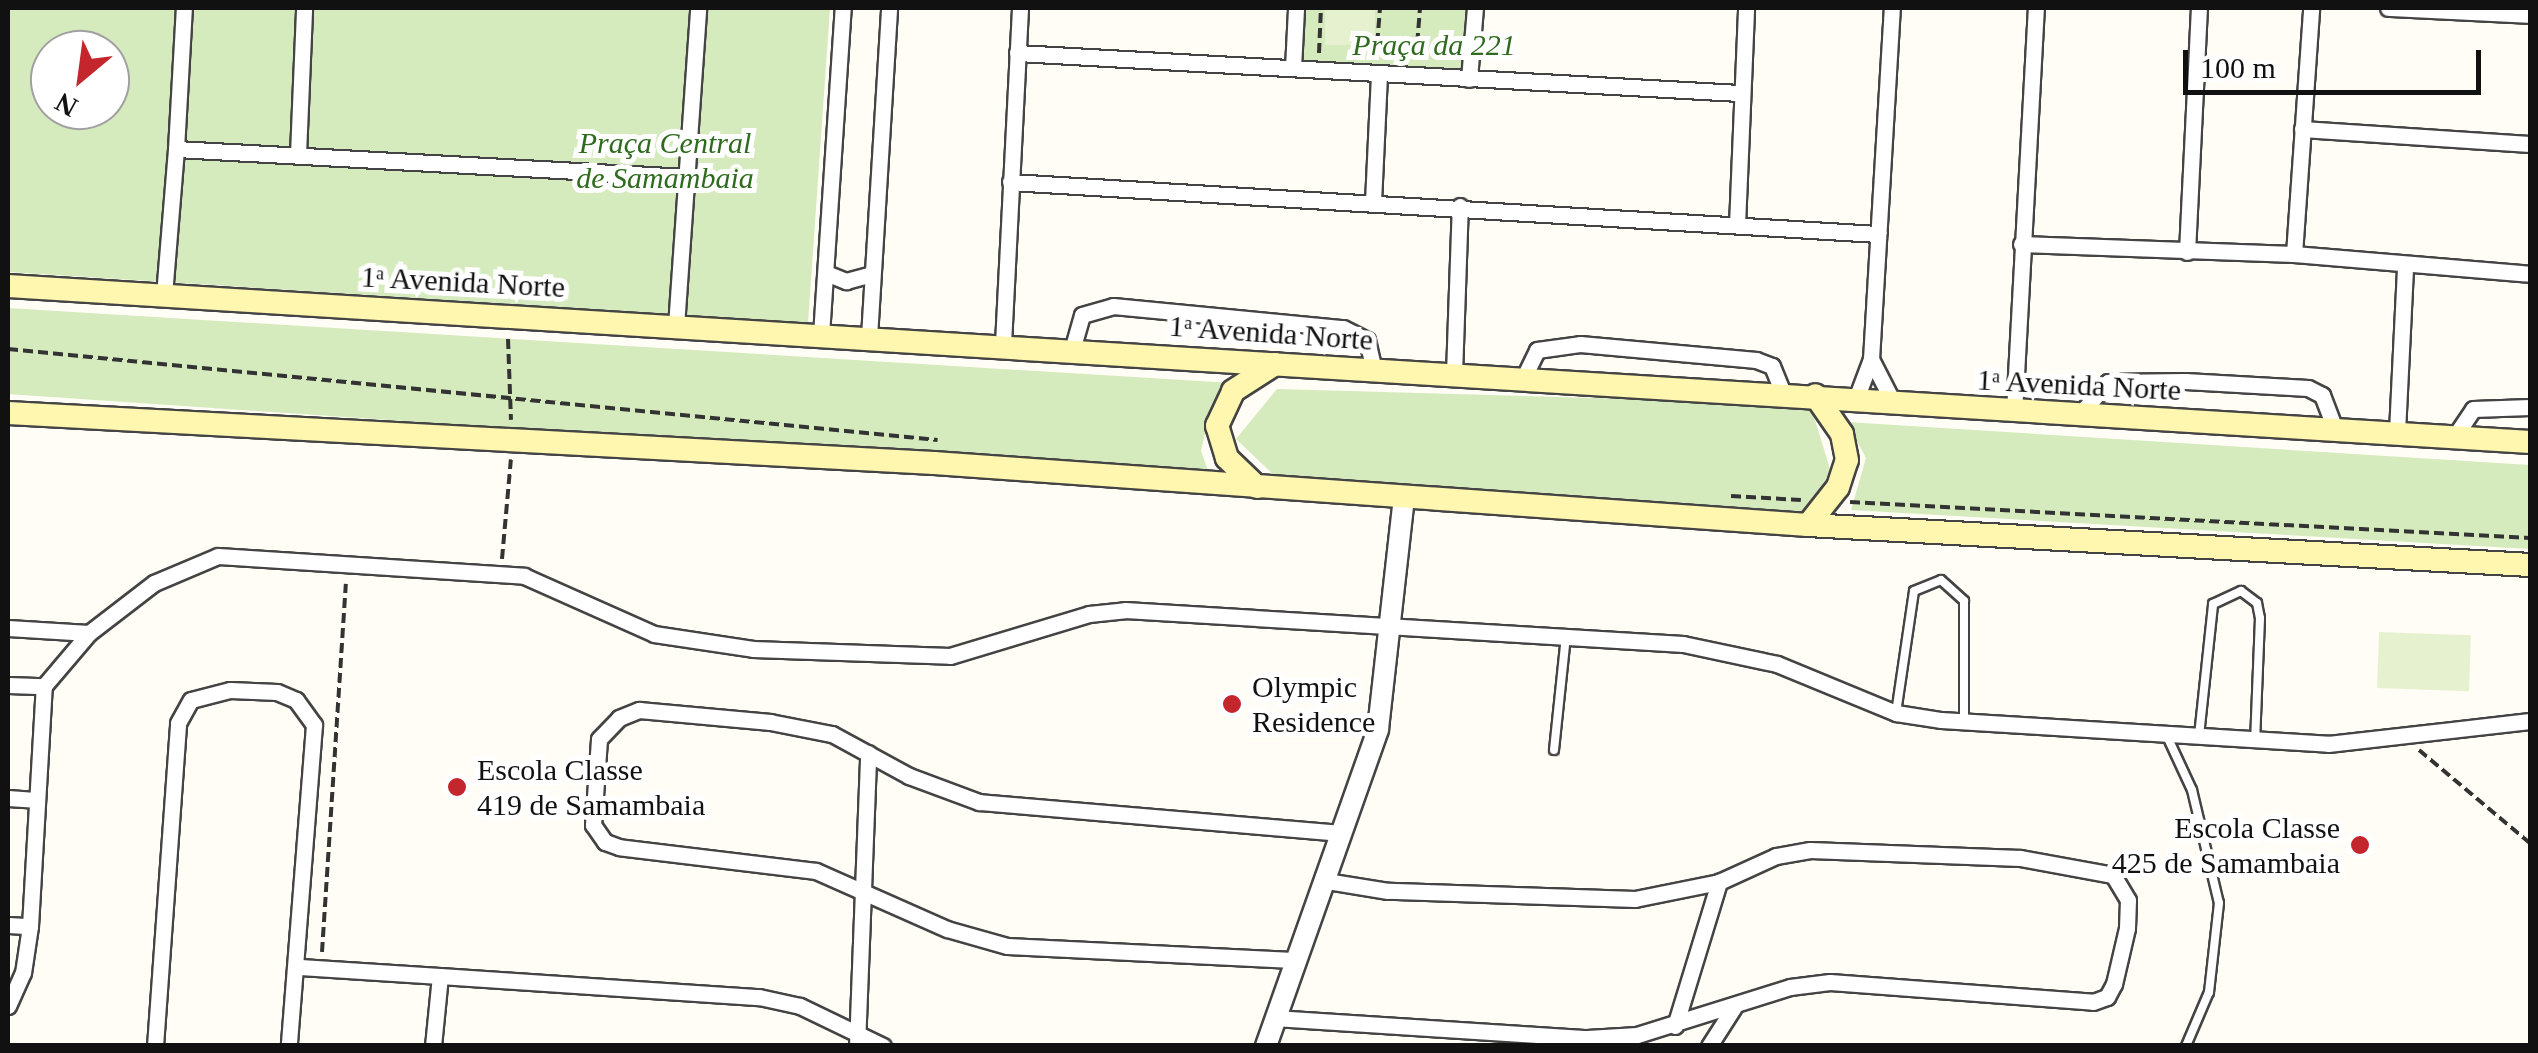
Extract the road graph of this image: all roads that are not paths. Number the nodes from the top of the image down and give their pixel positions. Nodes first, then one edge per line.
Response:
1 (184, 8) edge
2 (304, 8) edge
3 (698, 8) edge
4 (843, 8) edge
5 (889, 8) edge
6 (1020, 8) edge
7 (1296, 8) edge
8 (1474, 8) edge
9 (1746, 8) edge
10 (1892, 8) edge
11 (2036, 8) edge
12 (2199, 8) edge
13 (2312, 8) edge
14 (2388, 8) edge
15 (2420, 8) edge
16 (2530, 15) edge
17 (1018, 53) junction
18 (1292, 68) junction
19 (1378, 70) junction
20 (1469, 79) junction
21 (1740, 93) junction
22 (2302, 130) junction
23 (2530, 144) edge
24 (176, 149) junction
25 (298, 154) junction
26 (688, 178) junction
27 (1010, 182) junction
28 (1372, 202) junction
29 (1460, 206) junction
30 (1736, 225) junction
31 (1878, 234) junction
32 (2021, 244) junction
33 (2188, 252) junction
34 (2294, 254) junction
35 (2405, 266) junction
36 (826, 273) junction
37 (2530, 274) edge
38 (869, 275) junction
39 (8, 286) edge
40 (164, 295) junction
41 (676, 326) junction
42 (821, 334) junction
43 (869, 337) junction
44 (1004, 344) junction
45 (1072, 350) junction
46 (1872, 359) junction
47 (1274, 364) junction
48 (1374, 370) junction
49 (1454, 374) junction
50 (1524, 377) junction
51 (1784, 392) junction
52 (1815, 395) junction
53 (1856, 399) junction
54 (1892, 402) junction
55 (2530, 407) edge
56 (2014, 412) junction
57 (8, 413) edge
58 (2079, 414) junction
59 (2335, 429) junction
60 (2398, 432) junction
61 (2455, 436) junction
62 (2530, 442) edge
63 (1257, 487) junction
64 (1404, 496) junction
65 (1808, 525) junction
66 (2530, 565) edge
67 (1392, 622) junction
68 (8, 628) edge
69 (89, 633) junction
70 (1566, 635) junction
71 (8, 685) edge
72 (44, 686) junction
73 (1896, 713) junction
74 (1964, 720) junction
75 (2530, 721) edge
76 (2166, 734) junction
77 (2199, 736) junction
78 (2255, 740) junction
79 (1554, 750) dead end
80 (868, 753) junction
81 (8, 798) edge
82 (35, 800) junction
83 (1343, 833) junction
84 (1326, 881) junction
85 (1718, 882) junction
86 (862, 889) junction
87 (8, 924) edge
88 (30, 926) junction
89 (1293, 960) junction
90 (300, 966) junction
91 (440, 976) junction
92 (12, 985) edge
93 (8, 1006) edge
94 (1734, 1007) junction
95 (1274, 1018) junction
96 (1674, 1026) junction
97 (858, 1040) edge
98 (156, 1046) edge
99 (290, 1046) edge
100 (433, 1046) edge
101 (883, 1046) edge
102 (1266, 1046) edge
103 (1709, 1046) edge
104 (2186, 1046) edge

1 - 24 street
2 - 25 street
3 - 26 street
4 - 36 street
5 - 38 street
6 - 17 street
7 - 18 street
8 - 20 street
9 - 21 street
10 - 31 street
11 - 32 street
12 - 33 street
13 - 22 street
14 - 15 street
15 - 16 street
17 - 18 street
17 - 27 street
18 - 19 street
19 - 20 street
19 - 28 street
20 - 21 street
21 - 30 street
22 - 23 street
22 - 34 street
24 - 25 street
24 - 40 street
25 - 26 street
26 - 41 street
27 - 28 street
27 - 44 street
28 - 29 street
29 - 30 street
29 - 49 street
30 - 31 street
31 - 46 street
32 - 33 street
32 - 56 street
33 - 34 street
34 - 35 street
35 - 37 street
35 - 60 street
36 - 38 street
36 - 42 street
38 - 43 street
39 - 40 main road, 1ᵃ Avenida Norte
40 - 41 main road, 1ᵃ Avenida Norte
41 - 42 main road, 1ᵃ Avenida Norte
42 - 43 main road, 1ᵃ Avenida Norte
43 - 44 main road, 1ᵃ Avenida Norte
44 - 45 main road, 1ᵃ Avenida Norte
45 - 47 main road, 1ᵃ Avenida Norte
45 - 48 street
46 - 53 street
46 - 54 street
47 - 48 main road, 1ᵃ Avenida Norte
47 - 63 main road
48 - 49 main road, 1ᵃ Avenida Norte
49 - 50 main road, 1ᵃ Avenida Norte
50 - 51 main road, 1ᵃ Avenida Norte
50 - 51 street
51 - 52 main road, 1ᵃ Avenida Norte
52 - 53 main road, 1ᵃ Avenida Norte
52 - 65 main road
53 - 54 main road, 1ᵃ Avenida Norte
54 - 56 main road, 1ᵃ Avenida Norte
55 - 61 street
56 - 58 main road, 1ᵃ Avenida Norte
57 - 63 main road
58 - 59 main road, 1ᵃ Avenida Norte
58 - 59 street
59 - 60 main road, 1ᵃ Avenida Norte
60 - 61 main road, 1ᵃ Avenida Norte
61 - 62 main road, 1ᵃ Avenida Norte
63 - 64 main road
64 - 65 main road
64 - 67 street
65 - 66 main road
67 - 69 street
67 - 70 street
67 - 83 street
68 - 69 street
69 - 72 street
70 - 73 street
70 - 79 lane
71 - 72 street
72 - 82 street
73 - 74 street
73 - 74 lane
74 - 76 street
75 - 78 street
76 - 77 street
76 - 104 lane
77 - 78 street
77 - 78 lane
80 - 83 street
80 - 86 street
80 - 86 street
81 - 82 street
82 - 88 street
83 - 84 street
84 - 85 street
84 - 89 street
85 - 94 street
85 - 96 street
86 - 89 street
86 - 97 street
87 - 88 street
88 - 92 street
89 - 95 street
90 - 91 street
90 - 98 street
90 - 99 street
91 - 97 street
91 - 100 street
92 - 93 street
94 - 96 street
94 - 103 street
95 - 96 street
95 - 102 street
97 - 101 street

